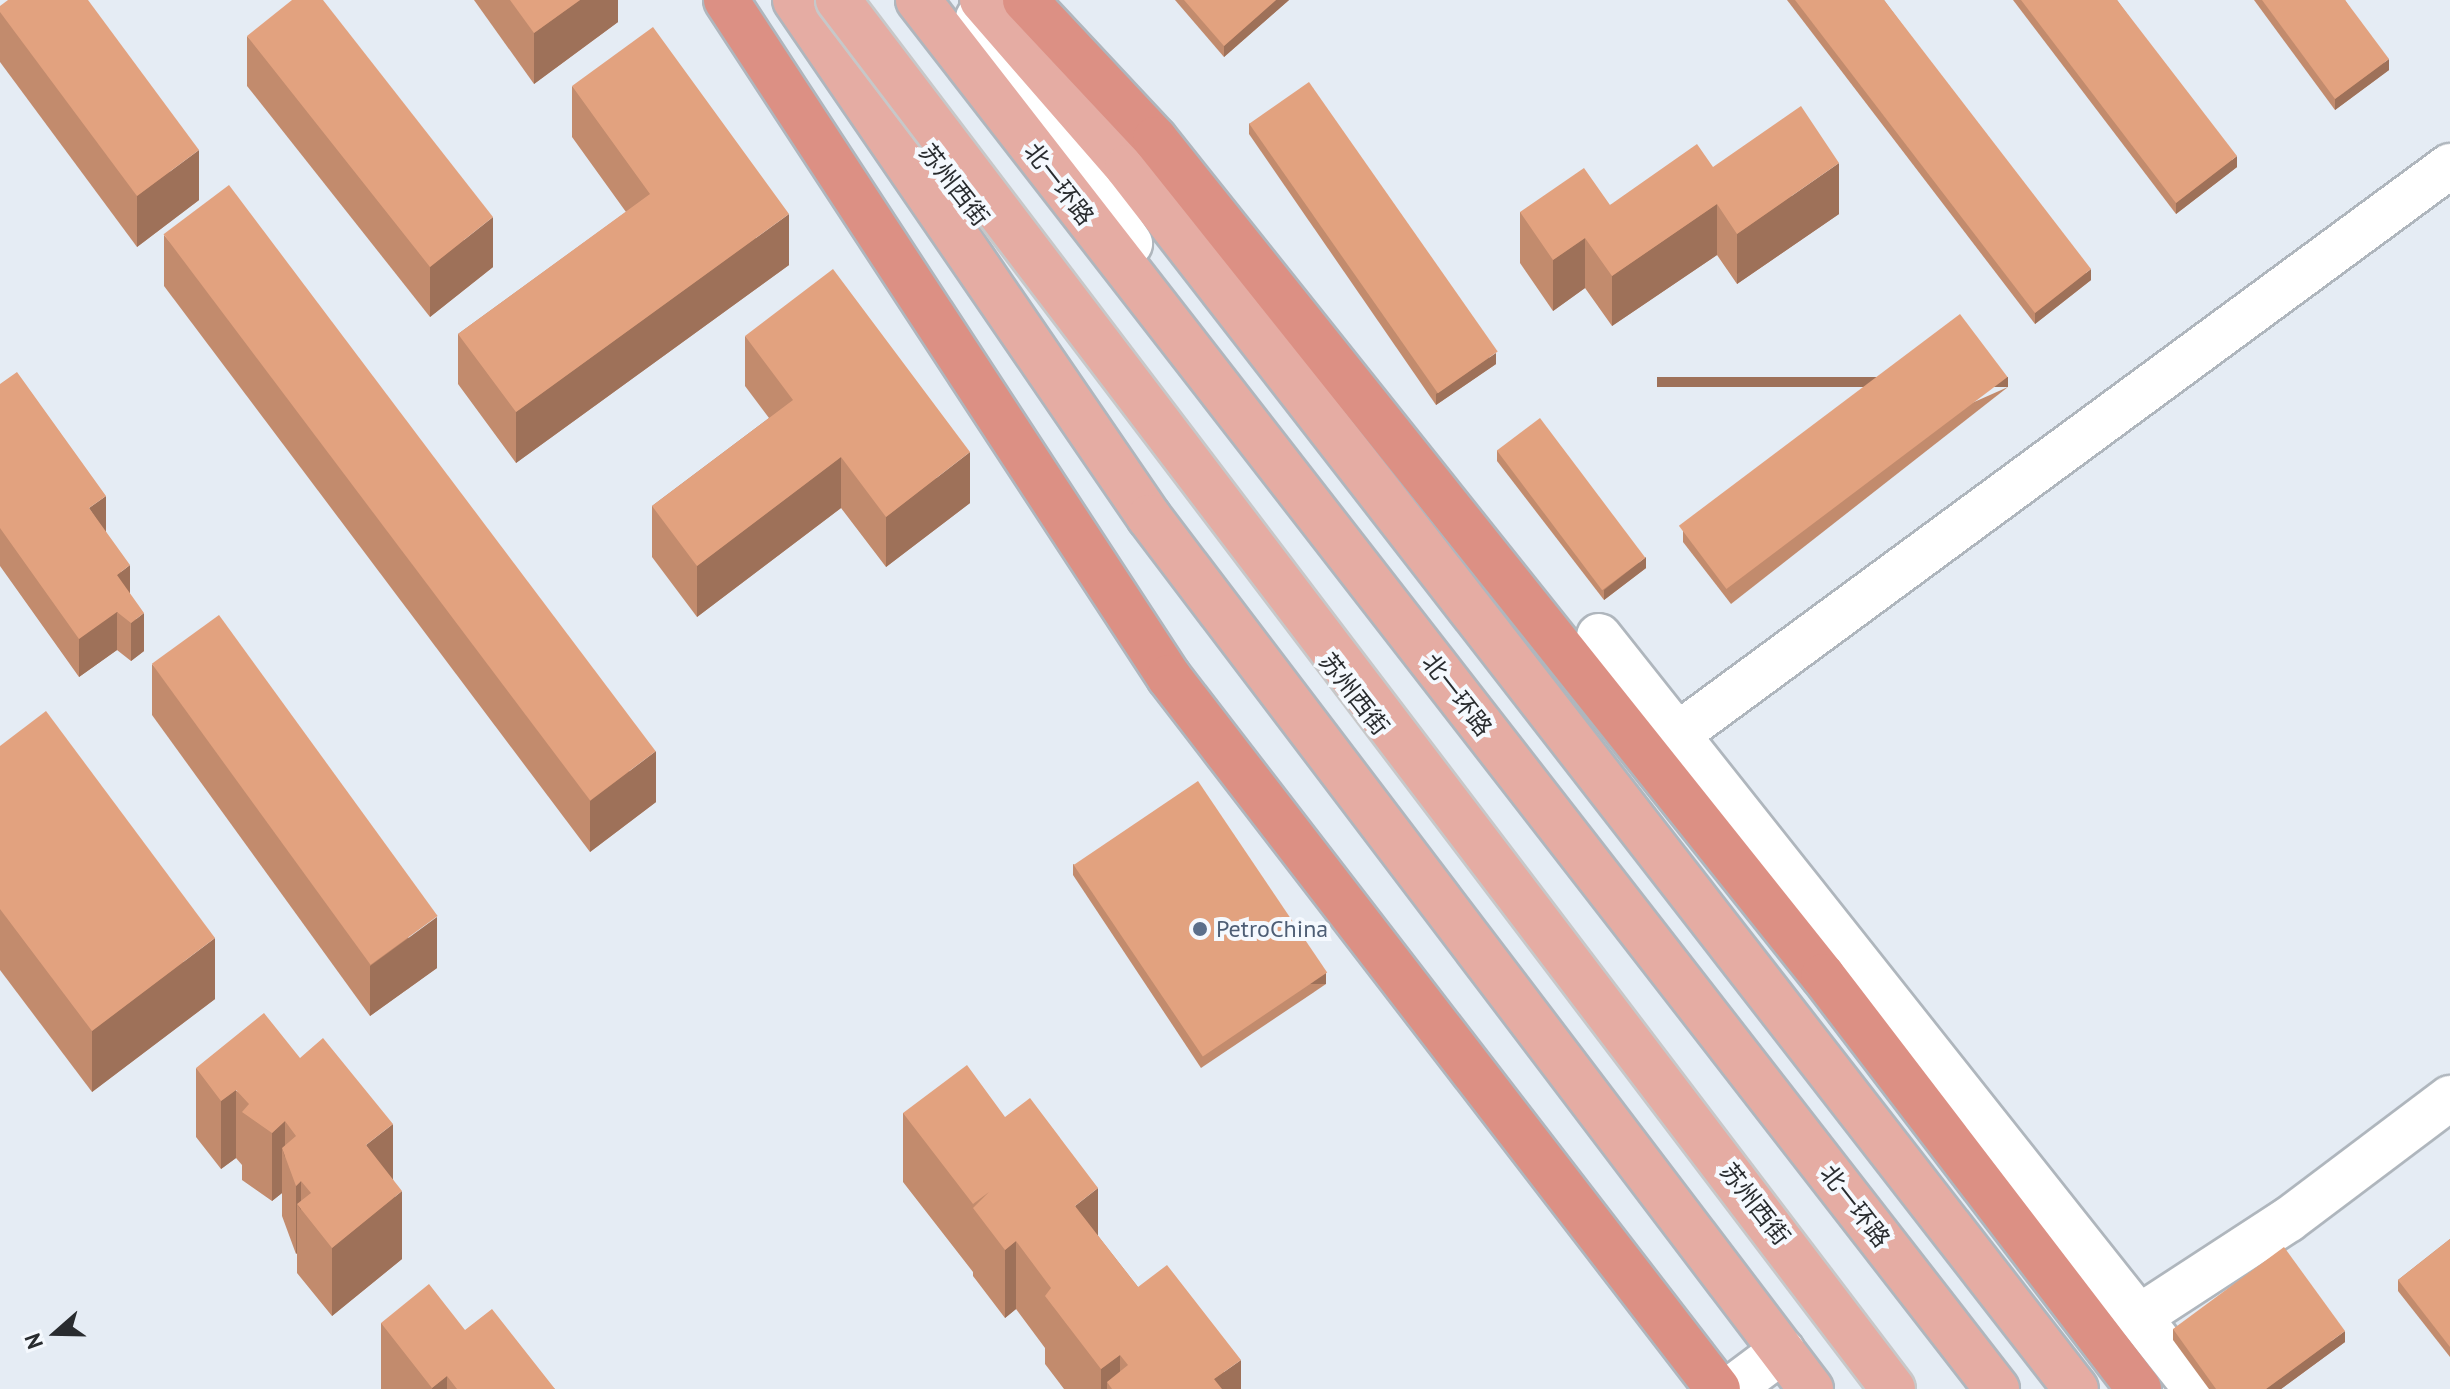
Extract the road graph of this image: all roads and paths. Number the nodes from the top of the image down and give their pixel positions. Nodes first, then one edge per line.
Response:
1 (726, 0) edge
2 (795, 0) edge
3 (808, 0) edge
4 (838, 0) edge
5 (918, 0) edge
6 (966, 0) edge
7 (982, 0) edge
8 (1025, 0) edge
9 (2450, 166) edge
10 (1599, 636) dead end
11 (1677, 735) junction
12 (2450, 1098) edge
13 (2139, 1317) junction
14 (1782, 1351) junction
15 (1718, 1389) edge
16 (1731, 1389) edge
17 (1811, 1389) edge
18 (1893, 1389) edge
19 (1901, 1389) edge
20 (1997, 1389) edge
21 (2018, 1389) edge
22 (2076, 1389) edge
23 (2139, 1389) edge
24 (2196, 1389) edge

1 - 15 highway
2 - 14 main road
3 - 19 main road, 苏州西街
4 - 18 main road, bridge
5 - 20 main road, 北一环路
6 - 21 main road
7 - 22 main road
8 - 23 highway
9 - 11 main road
10 - 11 main road
11 - 13 main road
12 - 13 main road
13 - 24 main road
14 - 16 main road
14 - 17 main road

